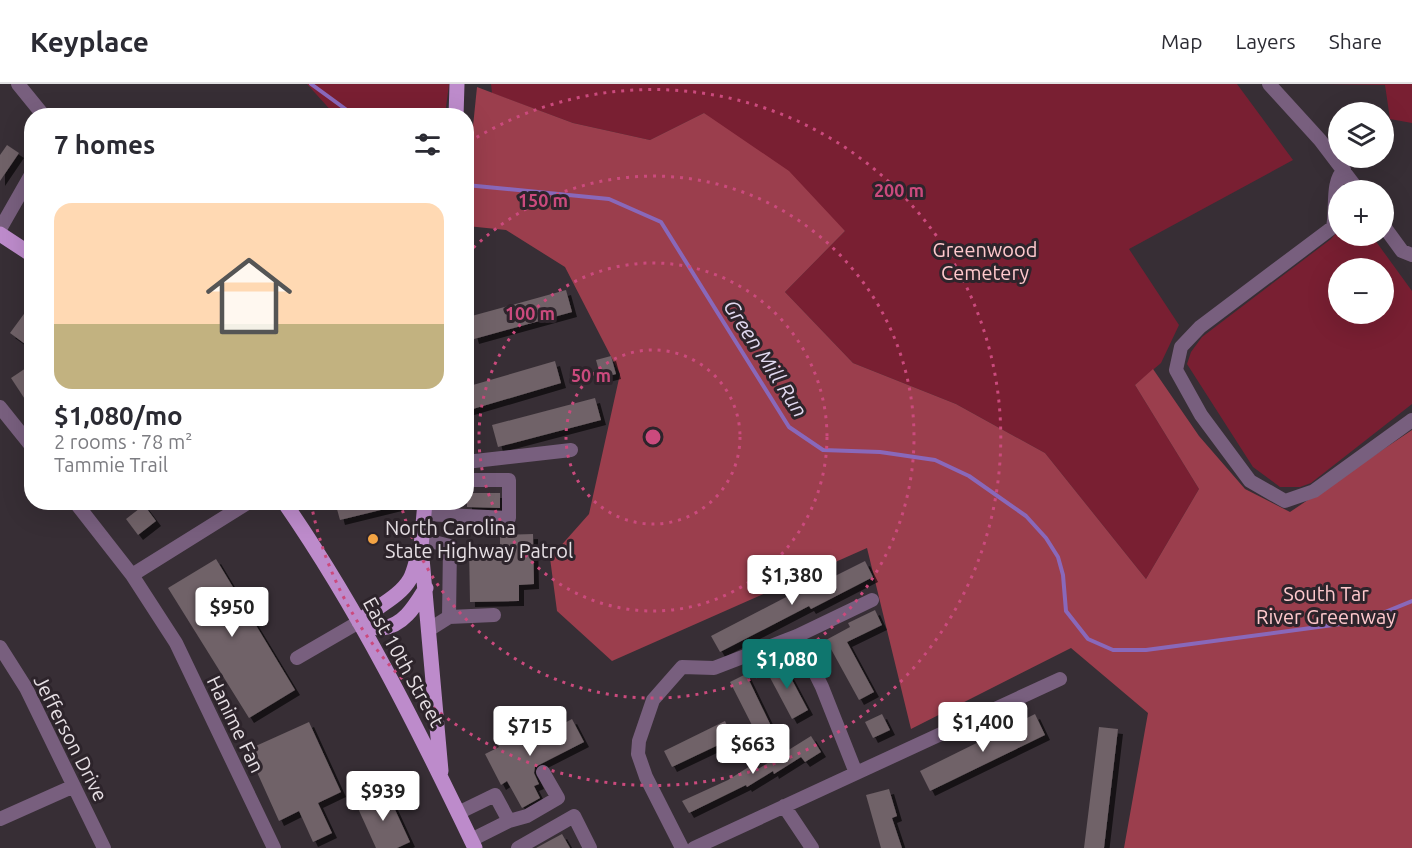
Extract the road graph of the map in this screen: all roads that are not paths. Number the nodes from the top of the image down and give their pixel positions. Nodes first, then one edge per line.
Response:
1 (18, 84) edge
2 (457, 84) edge
3 (1269, 84) edge
4 (38, 108) edge
5 (456, 108) edge
6 (1351, 180) edge
7 (24, 187) edge
8 (0, 229) edge
9 (1328, 231) edge
10 (0, 234) edge
11 (1394, 240) edge
12 (24, 250) edge
13 (1412, 255) edge
14 (0, 407) edge
15 (1412, 420) edge
16 (24, 437) edge
17 (571, 450) dead end
18 (474, 461) edge
19 (474, 480) edge
20 (81, 510) edge
21 (236, 510) edge
22 (291, 510) edge
23 (425, 510) edge
24 (462, 510) edge
25 (422, 543) junction
26 (132, 574) junction
27 (426, 588) junction
28 (873, 600) dead end
29 (494, 615) dead end
30 (448, 617) junction
31 (359, 622) junction
32 (430, 629) junction
33 (797, 636) junction
34 (0, 647) edge
35 (297, 658) dead end
36 (1060, 679) dead end
37 (543, 771) dead end
38 (856, 773) junction
39 (442, 780) junction
40 (74, 786) junction
41 (784, 806) junction
42 (458, 813) junction
43 (0, 819) edge
44 (509, 821) junction
45 (471, 845) edge
46 (104, 848) edge
47 (274, 848) edge
48 (518, 848) edge
49 (590, 848) edge
50 (682, 848) edge
51 (694, 848) edge
52 (812, 848) edge

1 - 4 street
2 - 5 main road
3 - 6 street
7 - 8 street
9 - 15 street
10 - 12 main road
11 - 13 street
14 - 16 street
17 - 18 street
19 - 24 street
20 - 26 street, Hanime Fan
21 - 26 street
22 - 31 main road, East 10th Street
23 - 25 main road
25 - 27 main road
25 - 30 street
25 - 31 main road
26 - 47 street, Hanime Fan
27 - 31 main road
27 - 32 main road
28 - 33 street
29 - 30 street
30 - 32 street
31 - 35 street
31 - 39 main road, East 10th Street
32 - 39 main road
33 - 38 street
33 - 50 street
34 - 40 street, Jefferson Drive
36 - 38 street
37 - 44 street
38 - 41 street
39 - 42 main road, East 10th Street
40 - 43 street
40 - 46 street, Jefferson Drive
41 - 51 street
41 - 52 street
42 - 44 street
42 - 45 main road, East 10th Street
44 - 45 street
48 - 49 street

